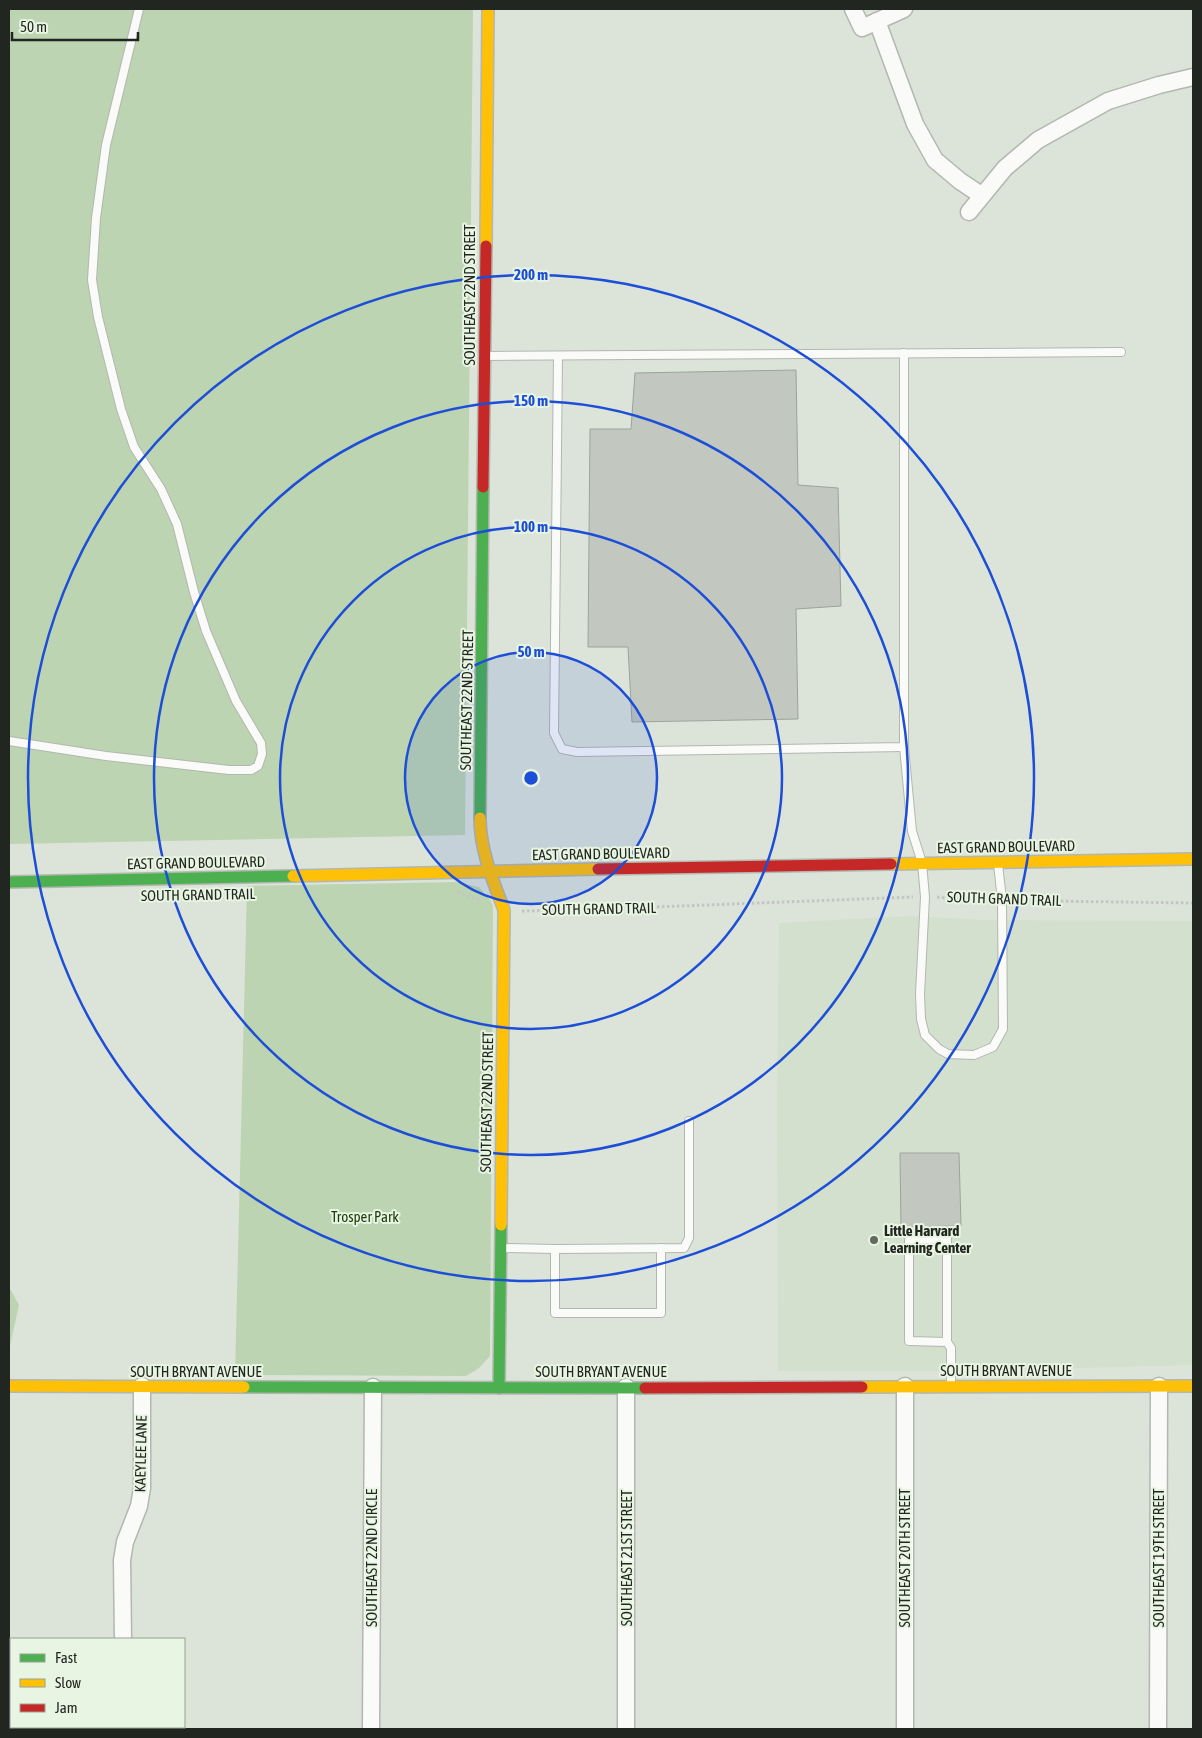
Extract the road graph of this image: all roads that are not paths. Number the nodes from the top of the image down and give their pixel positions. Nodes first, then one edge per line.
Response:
1 (139, 9) edge
2 (488, 9) edge
3 (853, 9) edge
4 (904, 9) edge
5 (877, 21) junction
6 (1193, 77) edge
7 (982, 195) junction
8 (969, 212) dead end
9 (1121, 352) dead end
10 (904, 353) junction
11 (485, 356) junction
12 (558, 356) junction
13 (9, 741) edge
14 (904, 747) junction
15 (1193, 859) edge
16 (998, 862) junction
17 (922, 863) junction
18 (490, 871) junction
19 (9, 882) edge
20 (689, 1121) dead end
21 (501, 1248) junction
22 (661, 1248) junction
23 (555, 1249) junction
24 (947, 1342) junction
25 (9, 1386) edge
26 (142, 1386) junction
27 (905, 1386) junction
28 (1159, 1386) junction
29 (1193, 1386) edge
30 (373, 1387) junction
31 (626, 1387) junction
32 (951, 1387) junction
33 (500, 1388) junction
34 (123, 1638) edge
35 (372, 1729) edge
36 (626, 1729) edge
37 (905, 1729) edge
38 (1158, 1729) edge

1 - 13 lane
2 - 11 street, SOUTHEAST 22ND STREET
3 - 5 street
4 - 5 street
5 - 7 street
6 - 7 street
7 - 8 street
9 - 10 lane
10 - 12 lane
10 - 14 lane
11 - 12 lane
11 - 18 street, SOUTHEAST 22ND STREET
12 - 14 lane
14 - 17 lane
15 - 16 street, EAST GRAND BOULEVARD
16 - 17 street, EAST GRAND BOULEVARD
16 - 17 lane
17 - 18 street, EAST GRAND BOULEVARD
18 - 19 street, EAST GRAND BOULEVARD
18 - 21 street, SOUTHEAST 22ND STREET
20 - 22 lane
21 - 23 lane
21 - 33 street, SOUTHEAST 22ND STREET
22 - 23 lane
22 - 23 lane
24 - 24 lane
24 - 32 lane
25 - 26 street, SOUTH BRYANT AVENUE
26 - 30 street, SOUTH BRYANT AVENUE
26 - 34 street, KAEYLEE LANE
27 - 31 street, SOUTH BRYANT AVENUE
27 - 32 street, SOUTH BRYANT AVENUE
27 - 37 street, SOUTHEAST 20TH STREET
28 - 29 street, SOUTH BRYANT AVENUE
28 - 32 street, SOUTH BRYANT AVENUE
28 - 38 street, SOUTHEAST 19TH STREET
30 - 33 street, SOUTH BRYANT AVENUE
30 - 35 street, SOUTHEAST 22ND CIRCLE
31 - 33 street, SOUTH BRYANT AVENUE
31 - 36 street, SOUTHEAST 21ST STREET

